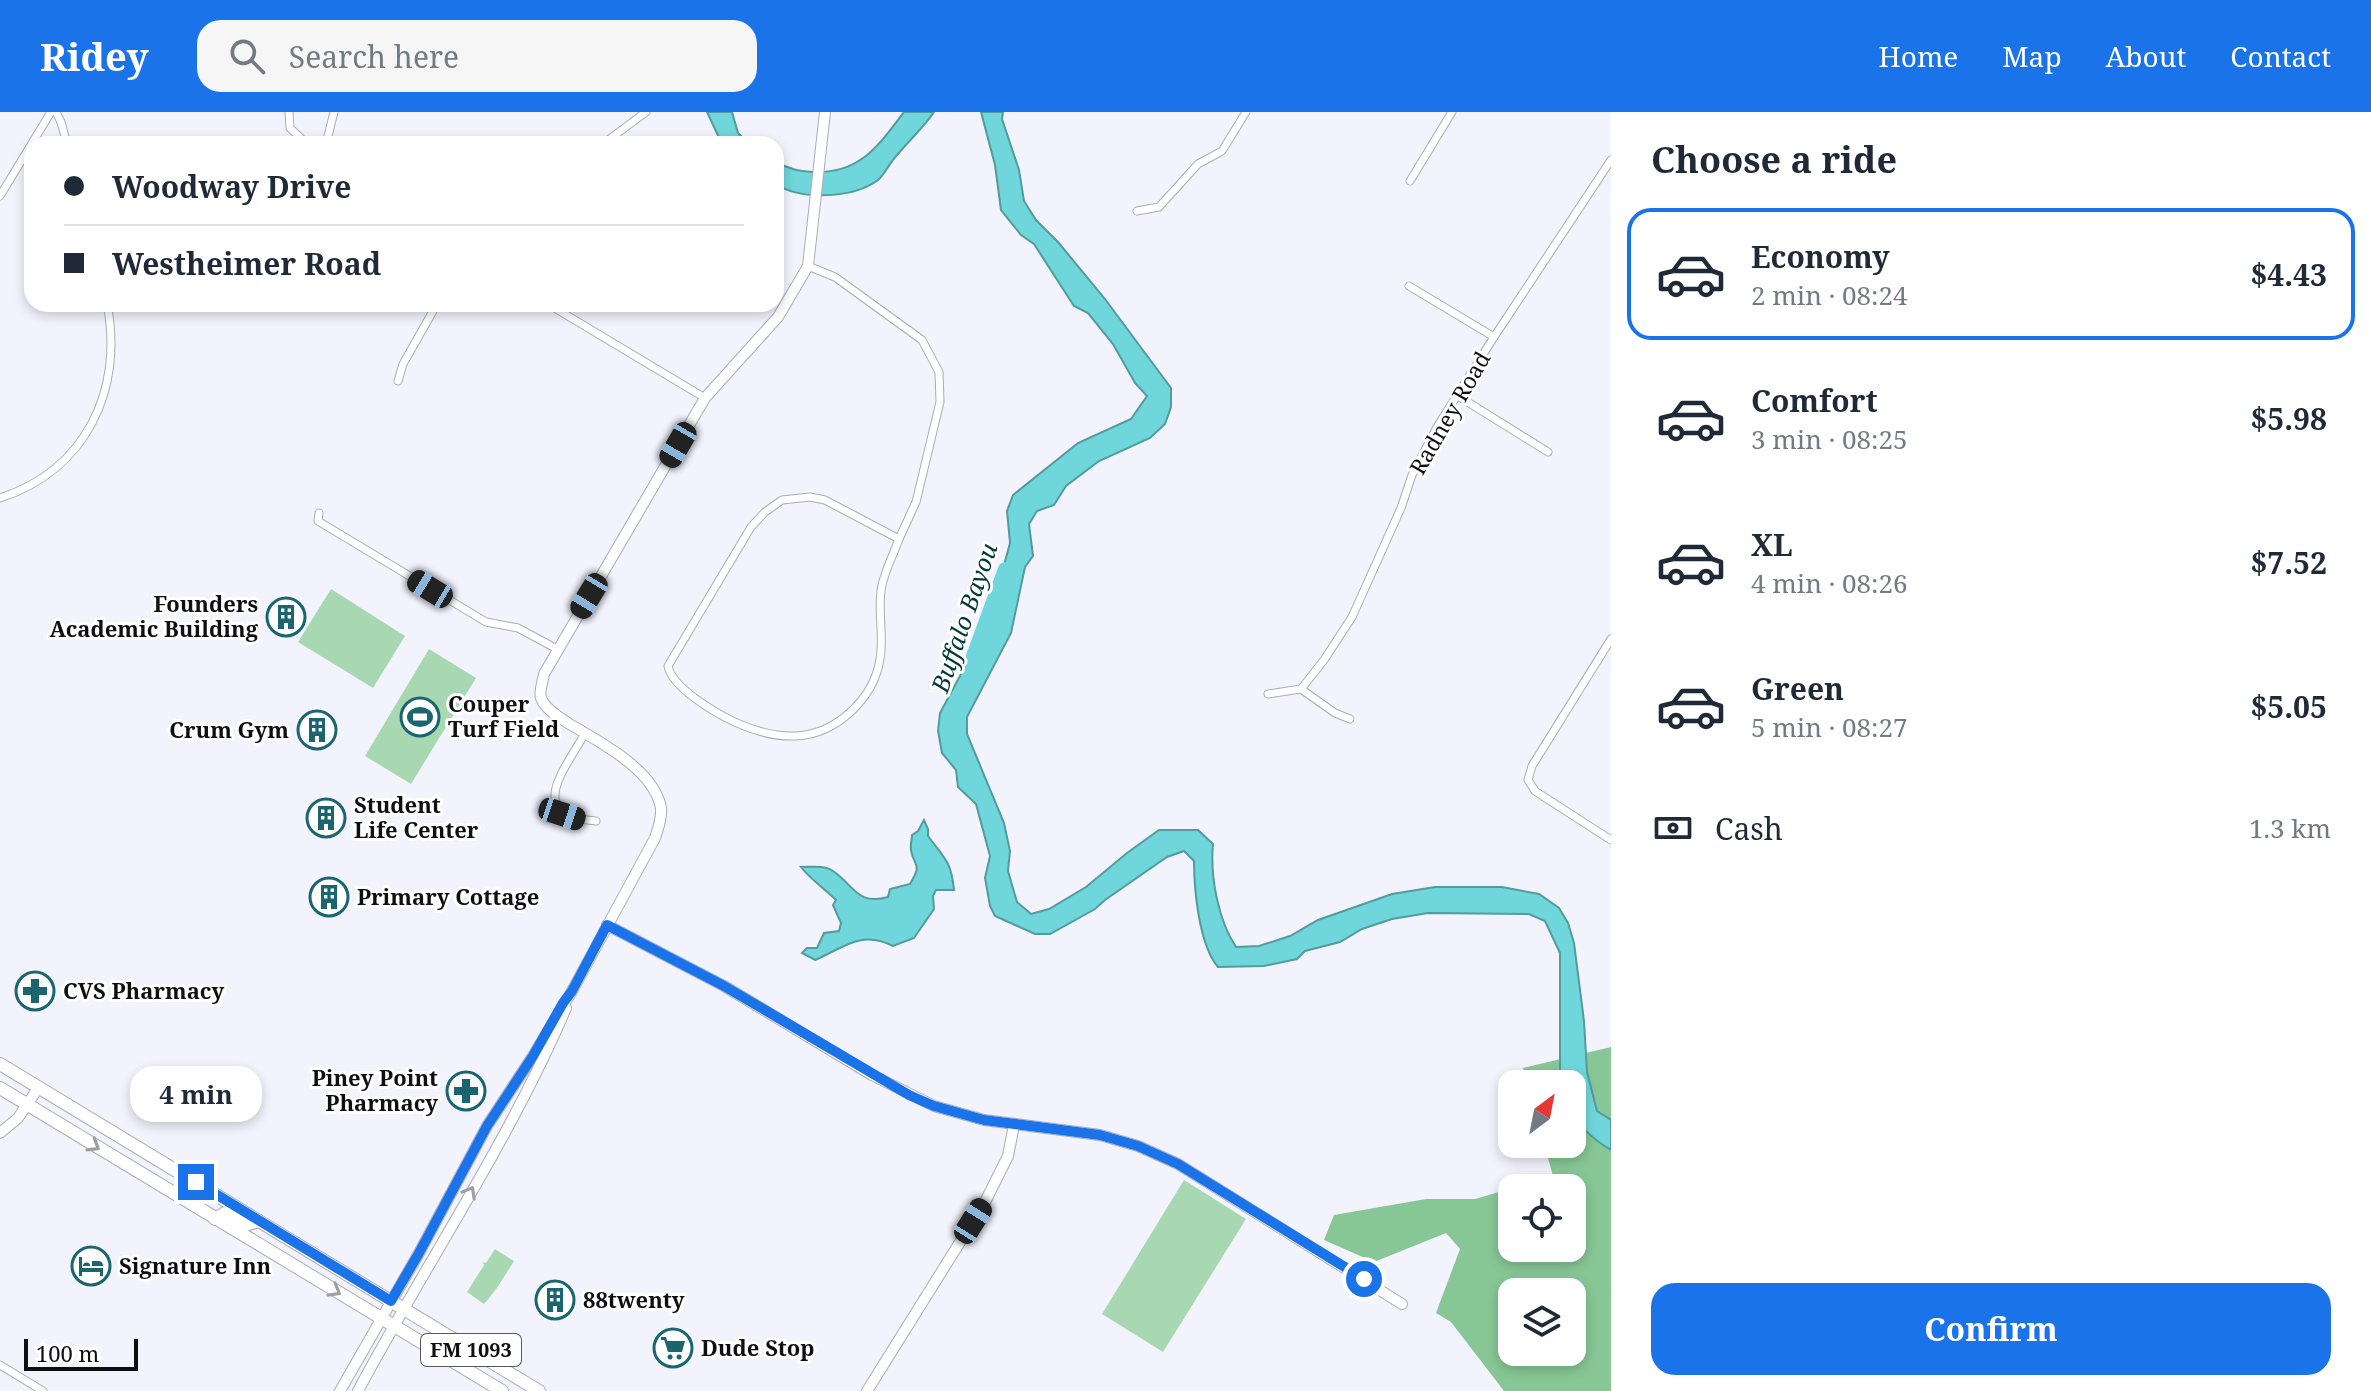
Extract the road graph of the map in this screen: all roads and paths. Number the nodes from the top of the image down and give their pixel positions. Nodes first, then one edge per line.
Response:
1 (53, 112) edge
2 (289, 112) edge
3 (334, 112) edge
4 (646, 112) edge
5 (825, 112) edge
6 (1246, 112) edge
7 (1452, 112) edge
8 (38, 136) edge
9 (65, 136) edge
10 (298, 136) edge
11 (328, 136) edge
12 (614, 136) edge
13 (24, 158) edge
14 (1611, 160) edge
15 (1410, 181) dead end
16 (0, 196) edge
17 (1137, 211) dead end
18 (808, 266) junction
19 (1409, 286) dead end
20 (784, 307) edge
21 (109, 312) edge
22 (432, 312) edge
23 (561, 312) edge
24 (781, 312) edge
25 (1494, 337) junction
26 (398, 381) dead end
27 (1458, 396) junction
28 (705, 398) junction
29 (1548, 452) dead end
30 (0, 498) edge
31 (319, 513) dead end
32 (899, 539) junction
33 (1611, 639) edge
34 (557, 649) junction
35 (1301, 689) junction
36 (1268, 694) dead end
37 (1350, 719) dead end
38 (585, 733) junction
39 (596, 821) dead end
40 (1611, 840) edge
41 (607, 925) junction
42 (572, 991) junction
43 (0, 1064) edge
44 (39, 1087) junction
45 (0, 1088) edge
46 (28, 1105) junction
47 (1014, 1125) junction
48 (0, 1133) edge
49 (138, 1171) junction
50 (196, 1182) junction
51 (215, 1219) junction
52 (259, 1221) junction
53 (391, 1301) junction
54 (1402, 1304) dead end
55 (404, 1309) junction
56 (381, 1317) junction
57 (394, 1326) junction
58 (0, 1365) edge
59 (43, 1391) edge
60 (340, 1391) edge
61 (358, 1391) edge
62 (502, 1391) edge
63 (539, 1391) edge
64 (867, 1391) edge

1 - 8 street
1 - 9 street
2 - 10 street
3 - 11 street
4 - 12 street
5 - 18 street
6 - 17 street
7 - 15 street
13 - 16 street
14 - 25 street, Radney Road
18 - 20 street
18 - 32 street
19 - 25 street
21 - 30 street
22 - 26 street
23 - 28 street
24 - 28 street
25 - 27 street, Radney Road
27 - 29 street
27 - 35 street, Radney Road
28 - 34 street
31 - 34 street
32 - 32 street
33 - 40 street
34 - 38 street
35 - 36 street
35 - 37 street
38 - 39 street
38 - 41 street
41 - 42 street
41 - 47 street
42 - 53 street
55 -> 42 street
43 - 44 main road, FM 1093
44 - 46 street
44 - 50 main road, FM 1093
45 - 46 main road, FM 1093
46 - 48 street
46 -> 49 main road, FM 1093
47 - 54 street
47 - 64 street
49 - 50 main road
49 - 51 main road, FM 1093
50 - 52 main road, FM 1093
51 - 52 main road
51 -> 56 main road, FM 1093
52 - 53 main road, FM 1093
53 - 55 main road, FM 1093
53 - 56 street
55 - 57 street
55 - 63 main road, FM 1093
56 - 57 main road, FM 1093
56 - 60 street
57 - 61 street
57 - 62 main road, FM 1093
58 - 59 street

